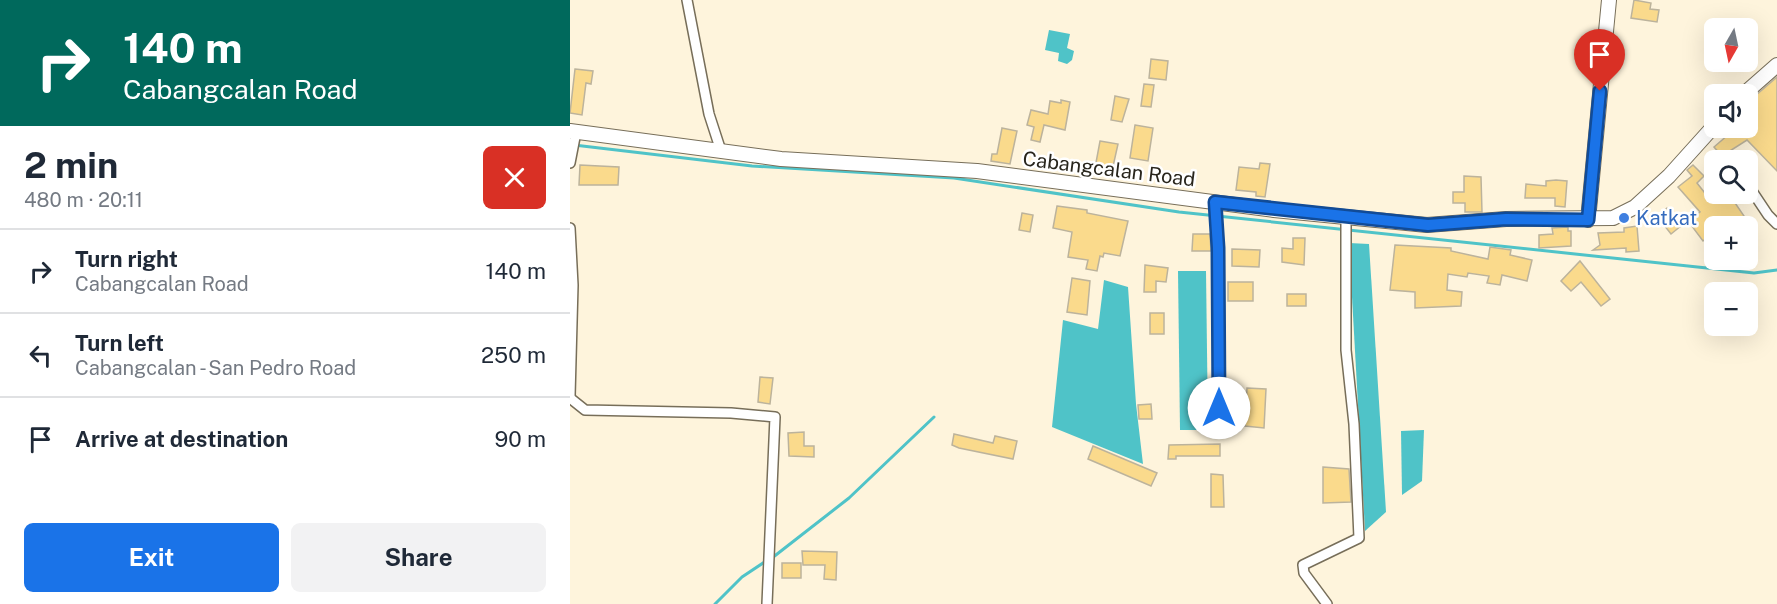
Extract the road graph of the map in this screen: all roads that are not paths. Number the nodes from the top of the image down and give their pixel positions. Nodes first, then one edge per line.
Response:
1 (687, 0) edge
2 (1609, 0) edge
3 (1777, 65) edge
4 (1755, 84) edge
5 (1704, 137) edge
6 (573, 138) edge
7 (721, 151) junction
8 (570, 163) edge
9 (1758, 200) edge
10 (1216, 212) junction
11 (1588, 220) junction
12 (1777, 224) edge
13 (1345, 226) junction
14 (570, 228) edge
15 (570, 397) edge
16 (1219, 408) dead end
17 (767, 604) edge
18 (1327, 604) edge

1 - 7 street
2 - 11 street
3 - 4 street
5 - 11 street, Cabangcalan Road
6 - 7 street, Cabangcalan Road
6 - 8 street
7 - 10 street, Cabangcalan Road
9 - 12 street
10 - 13 street, Cabangcalan Road
10 - 16 street
11 - 13 street, Cabangcalan Road
13 - 18 street
14 - 15 street
15 - 17 street

